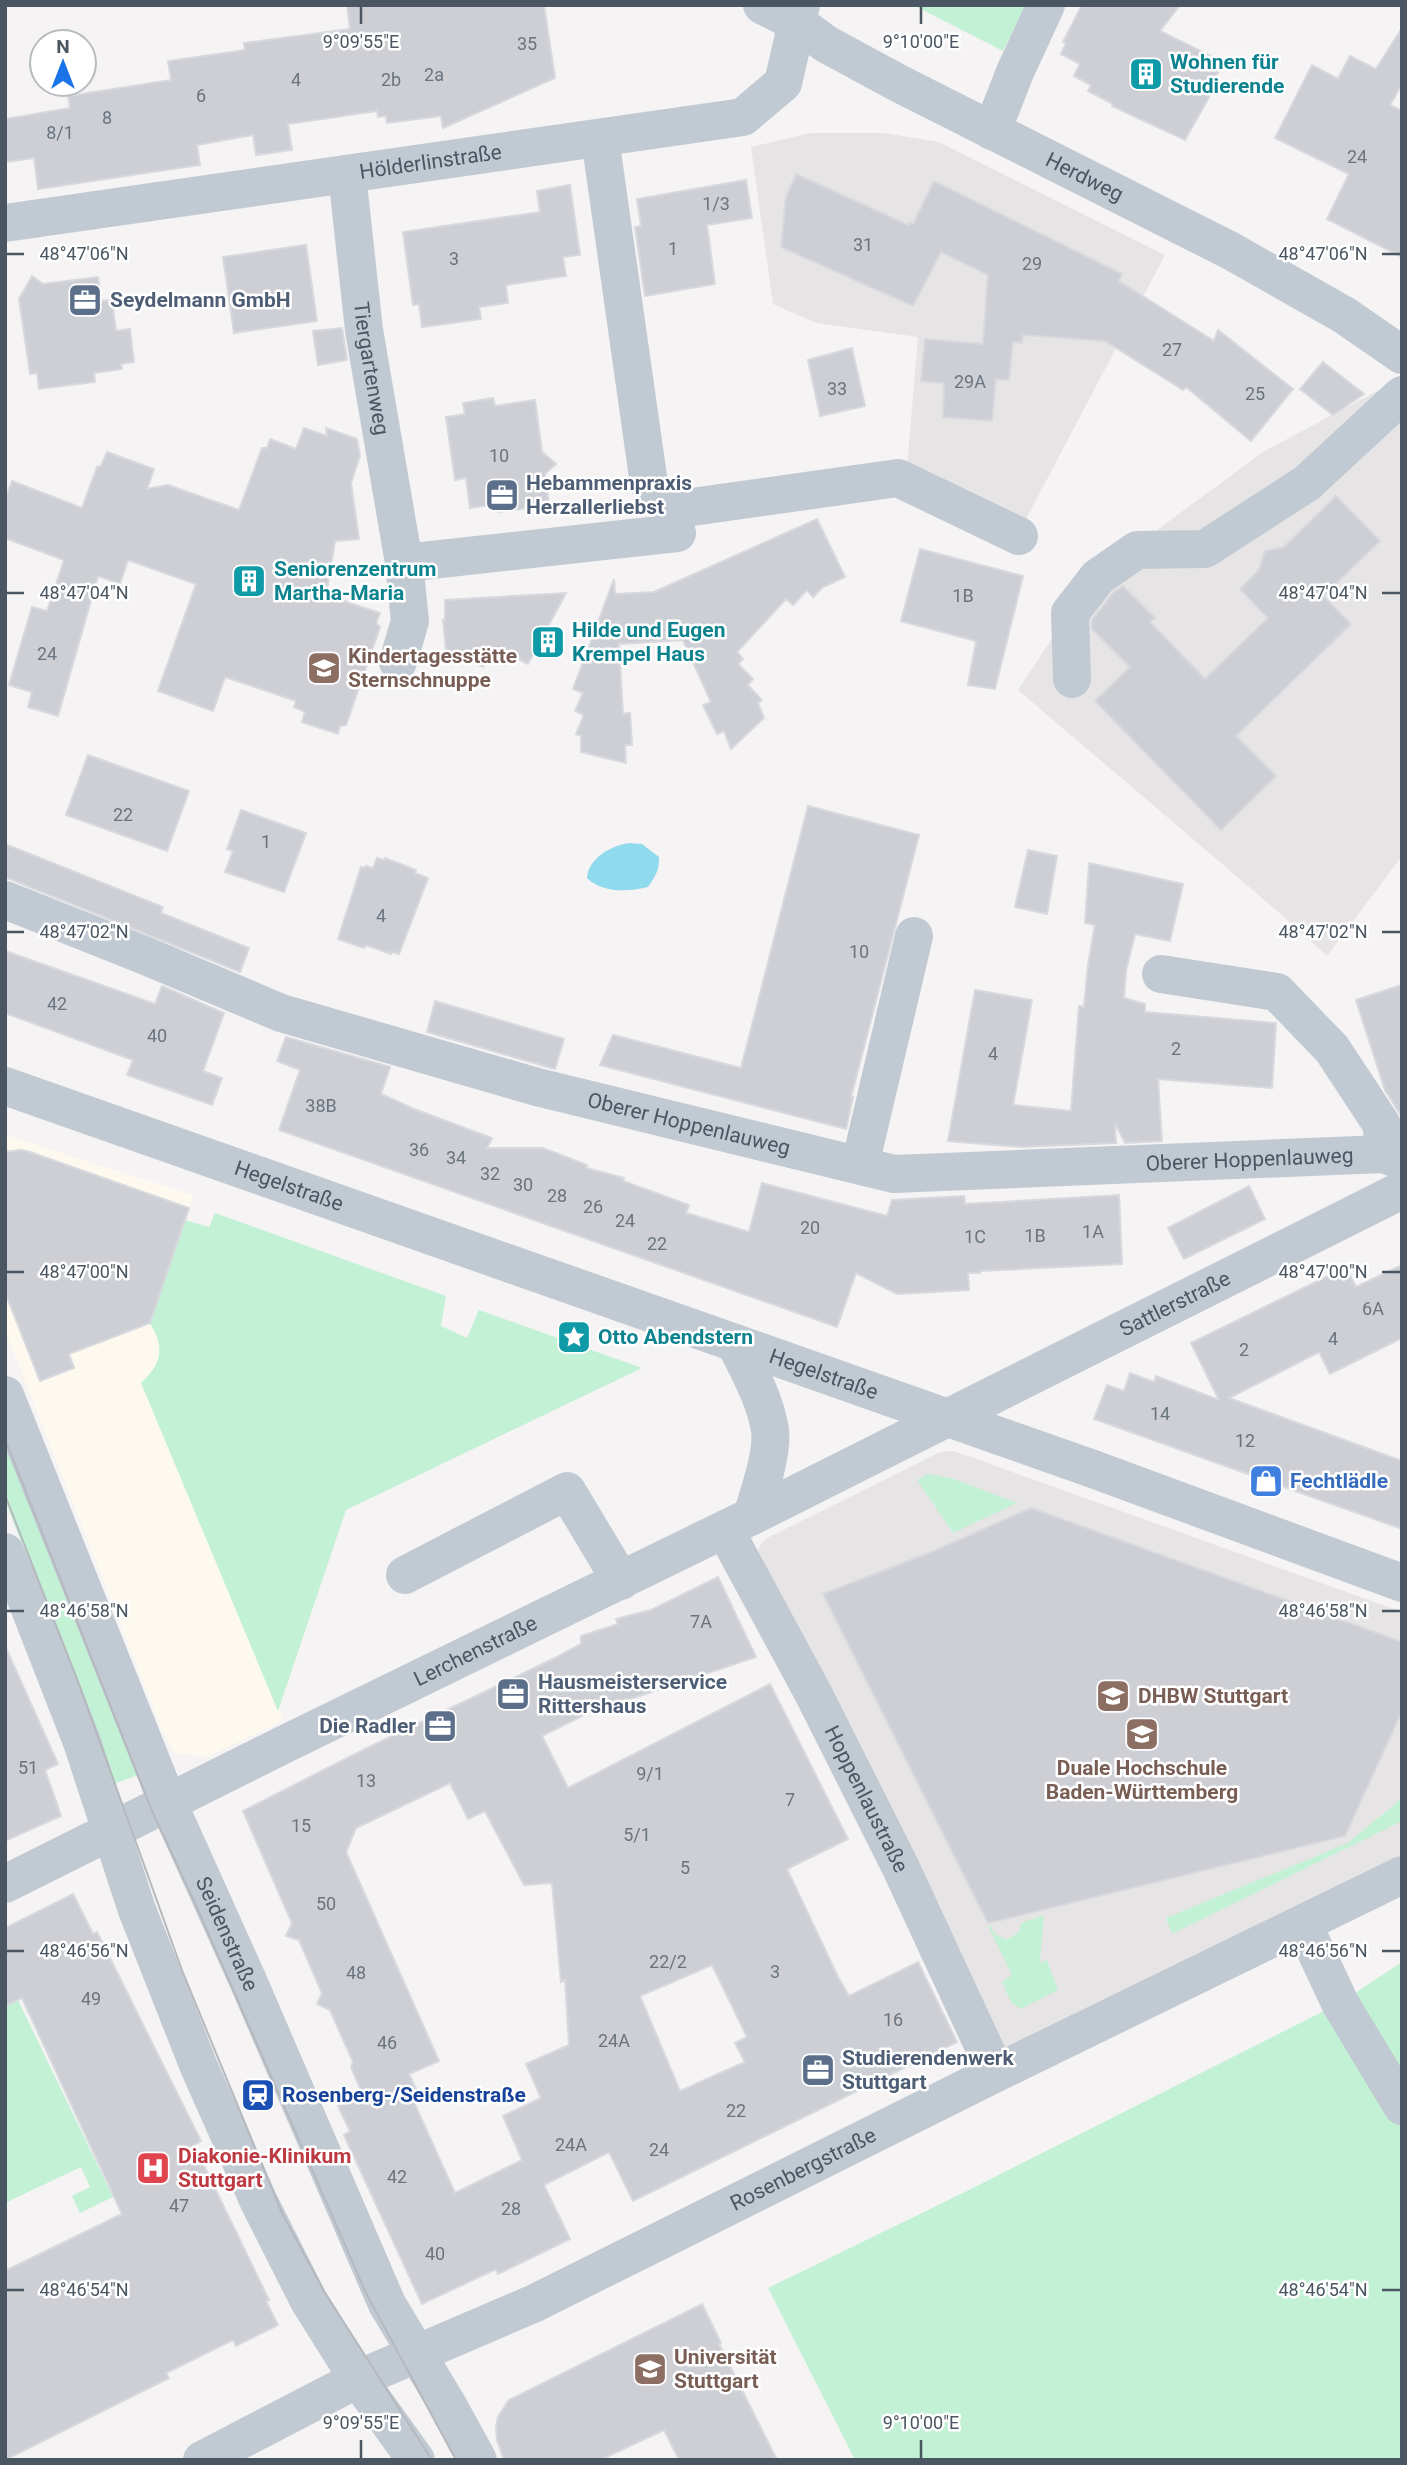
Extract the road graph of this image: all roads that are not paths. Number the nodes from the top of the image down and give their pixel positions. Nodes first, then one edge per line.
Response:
1 (762, 5) edge
2 (1046, 5) edge
3 (800, 15) edge
4 (992, 131) junction
5 (600, 138) junction
6 (346, 174) junction
7 (5, 223) edge
8 (1402, 355) edge
9 (1402, 395) edge
10 (677, 533) dead end
11 (1020, 536) dead end
12 (404, 563) junction
13 (398, 662) dead end
14 (1072, 679) dead end
15 (5, 900) edge
16 (914, 936) dead end
17 (1161, 974) dead end
18 (5, 1086) edge
19 (1392, 1158) edge
20 (860, 1165) junction
21 (1402, 1190) edge
22 (735, 1343) junction
23 (5, 1395) edge
24 (947, 1419) junction
25 (739, 1523) junction
26 (5, 1552) edge
27 (405, 1575) dead end
28 (621, 1581) junction
29 (1402, 1583) edge
30 (168, 1803) junction
31 (111, 1832) junction
32 (1402, 1875) edge
33 (5, 1885) edge
34 (1303, 1924) junction
35 (996, 2073) junction
36 (1402, 2106) edge
37 (416, 2354) junction
38 (358, 2379) junction
39 (202, 2460) edge
40 (416, 2460) edge
41 (478, 2460) edge

1 - 3 street, Herdweg
2 - 4 street
3 - 4 street, Herdweg
3 - 5 street, Hölderlinstraße
4 - 8 street, Herdweg
5 - 6 street, Hölderlinstraße
5 - 11 street
6 - 7 street, Hölderlinstraße
6 - 12 street, Tiergartenweg
9 - 14 street
10 - 12 street
12 - 13 street, Tiergartenweg
15 - 20 street, Oberer Hoppenlauweg
16 - 20 street
17 - 19 street
18 - 22 street, Hegelstraße
19 - 20 street, Oberer Hoppenlauweg
21 - 24 street, Sattlerstraße
22 - 24 street, Hegelstraße
22 - 25 street
23 - 30 street, Seidenstraße
24 - 25 street, Lerchenstraße
24 - 29 street, Hegelstraße
25 - 28 street, Lerchenstraße
25 - 35 street, Hoppenlaustraße
26 - 31 street
27 - 28 street
28 - 30 street, Lerchenstraße
30 - 31 street, Lerchenstraße
30 - 37 street, Seidenstraße
31 - 33 street, Lerchenstraße
31 - 38 street
32 - 34 street, Rosenbergstraße
34 - 35 street, Rosenbergstraße
34 - 36 street
35 - 37 street, Rosenbergstraße
37 - 38 street, Rosenbergstraße
37 - 41 street, Seidenstraße
38 - 39 street, Rosenbergstraße
38 - 40 street

